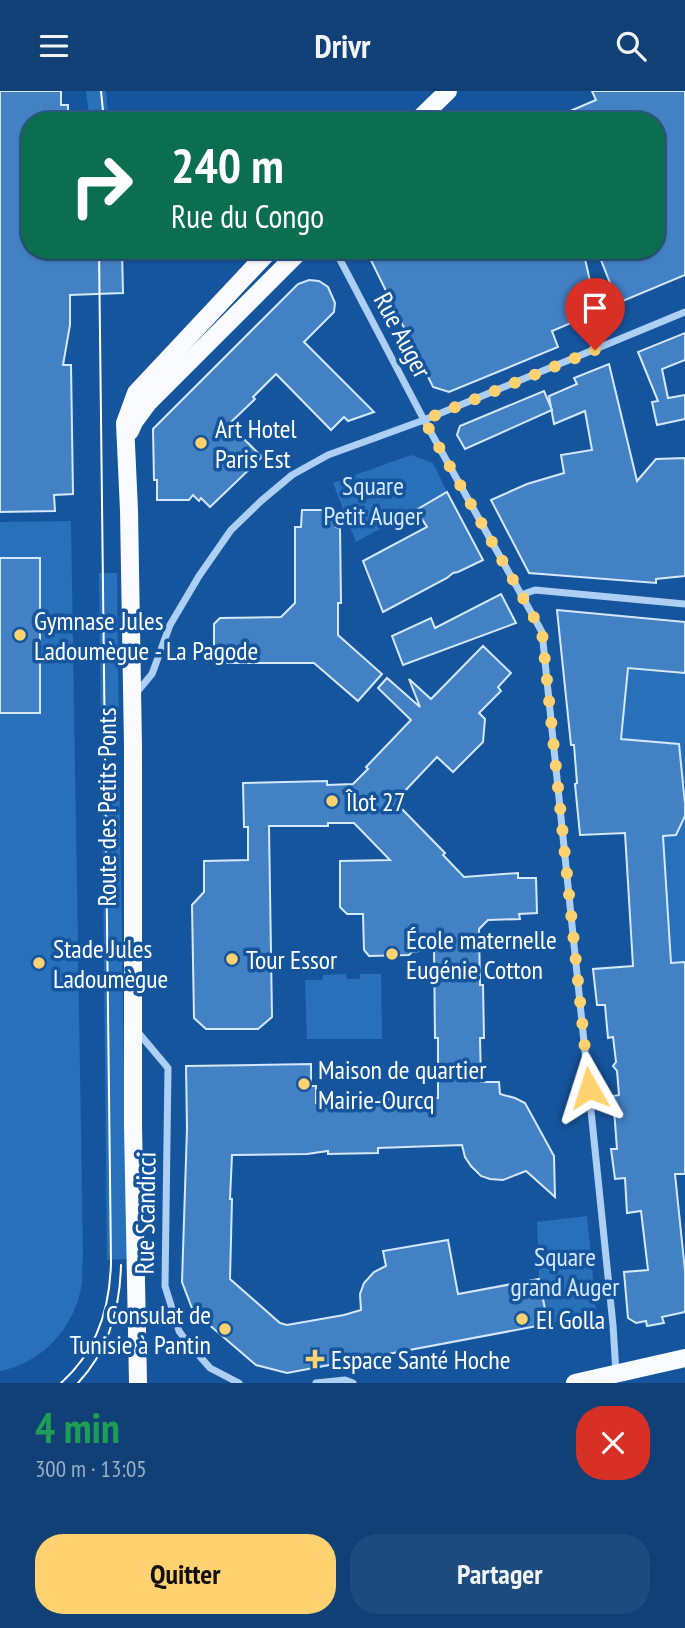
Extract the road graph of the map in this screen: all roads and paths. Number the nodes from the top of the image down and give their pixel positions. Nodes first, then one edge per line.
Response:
1 (448, 91) edge
2 (426, 112) edge
3 (262, 259) edge
4 (292, 259) edge
5 (340, 259) edge
6 (685, 312) edge
7 (424, 420) junction
8 (127, 441) junction
9 (521, 595) junction
10 (685, 604) edge
11 (132, 698) junction
12 (132, 1025) junction
13 (685, 1358) edge
14 (616, 1374) junction
15 (138, 1383) edge
16 (239, 1383) edge
17 (316, 1383) edge
18 (353, 1383) edge
19 (575, 1383) edge

1 - 2 main road
3 - 8 main road, Route des Petits Ponts
4 - 8 main road
5 - 7 street, Rue Auger
6 - 7 street
7 - 9 street, Rue Auger
7 - 11 street
8 - 11 main road, Route des Petits Ponts
9 - 10 street
9 - 14 street, Rue Auger
11 - 12 main road, Route des Petits Ponts
12 - 15 main road, Route des Petits Ponts
12 - 16 street, Rue Scandicci
13 - 14 main road
14 - 19 main road
17 - 18 street

